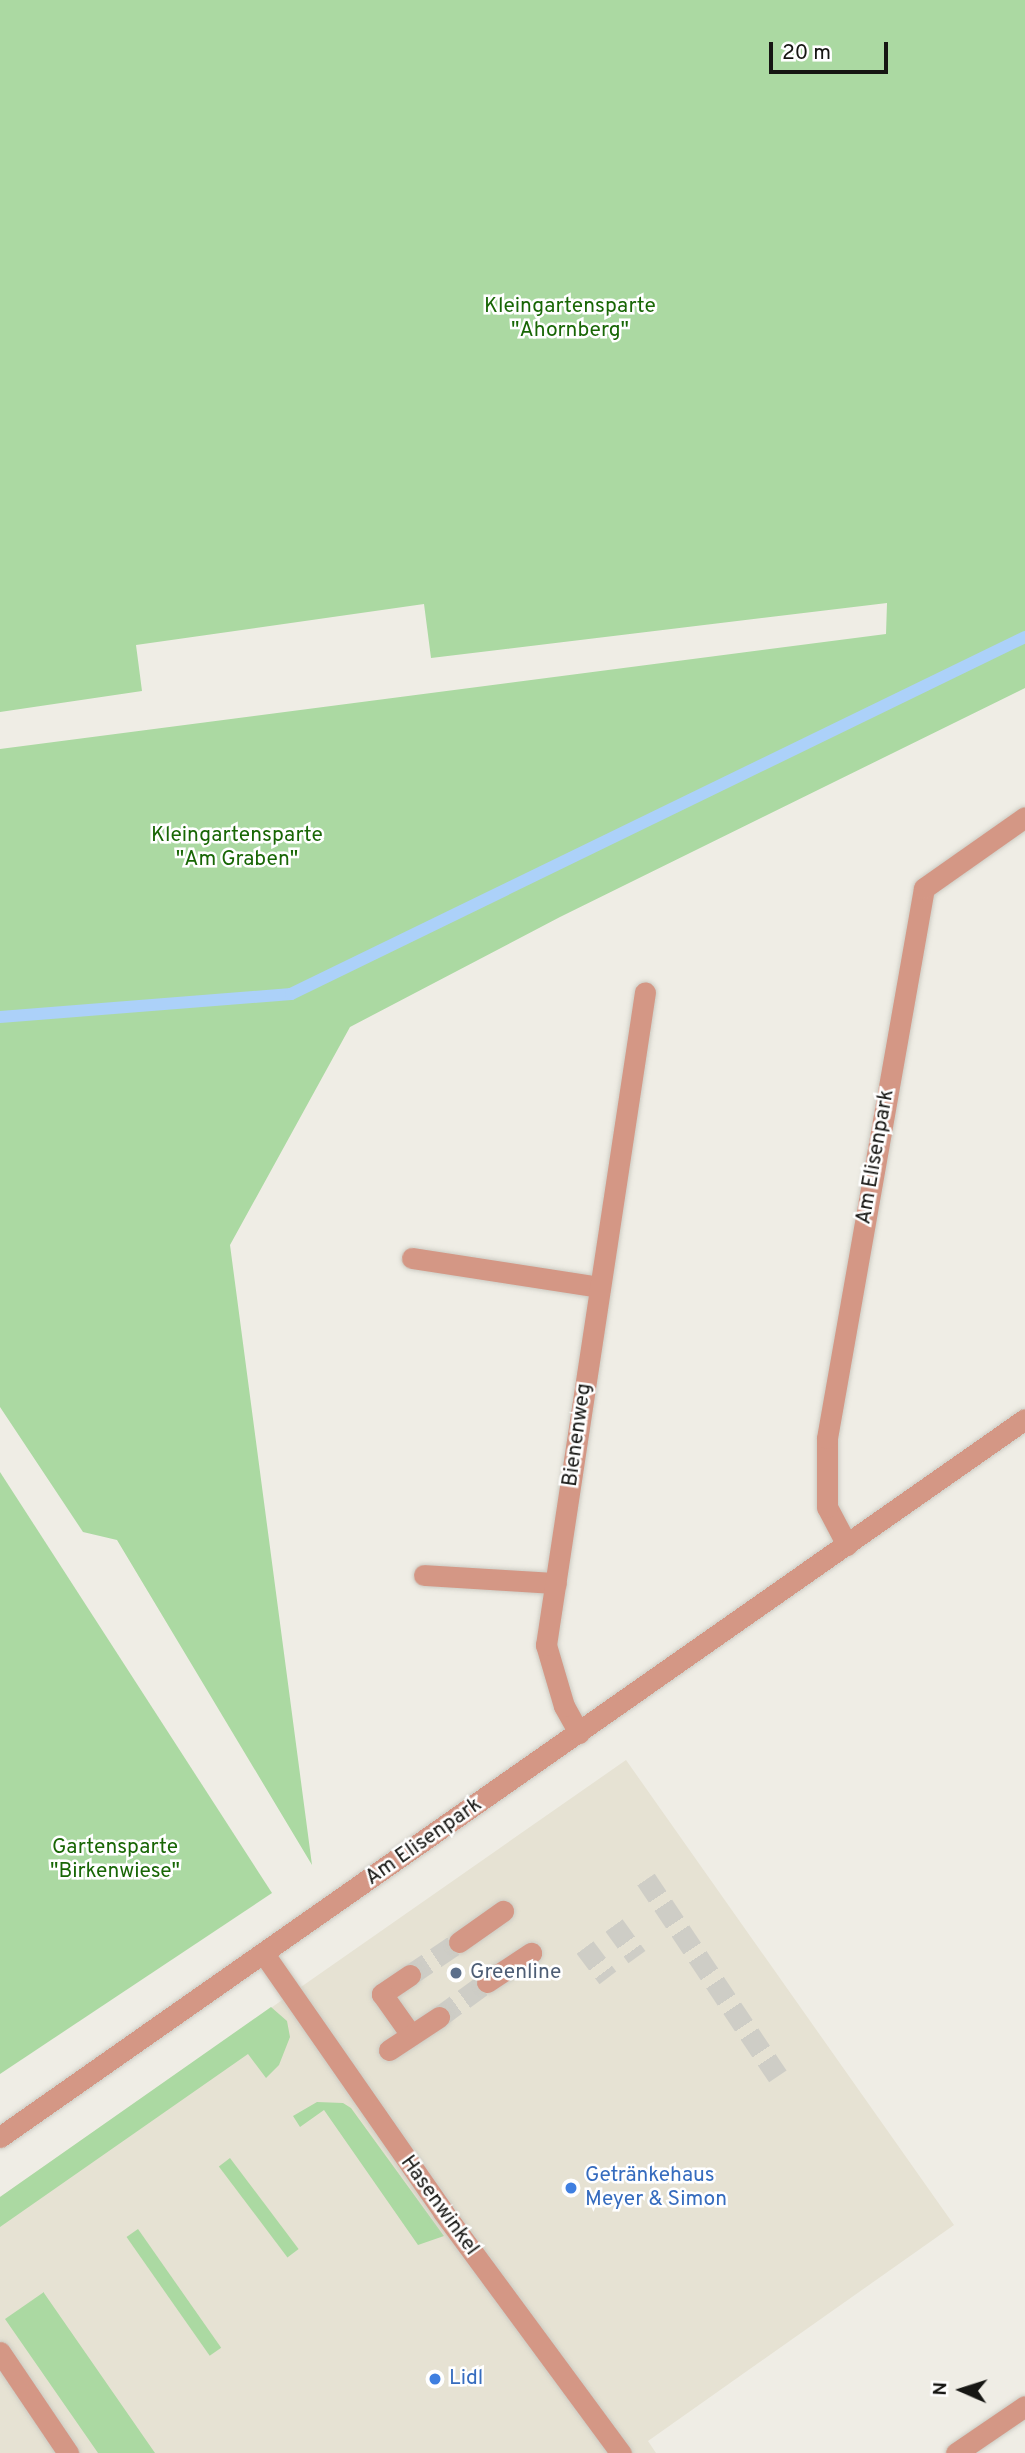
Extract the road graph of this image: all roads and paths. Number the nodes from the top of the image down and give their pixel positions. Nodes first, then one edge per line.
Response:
1 (1025, 817) edge
2 (645, 992) dead end
3 (412, 1258) dead end
4 (600, 1287) junction
5 (1025, 1419) edge
6 (847, 1545) junction
7 (424, 1575) dead end
8 (556, 1583) junction
9 (579, 1733) junction
10 (503, 1911) dead end
11 (459, 1942) tunnel mouth
12 (531, 1953) dead end
13 (264, 1954) junction
14 (410, 1975) tunnel mouth
15 (487, 1982) tunnel mouth
16 (439, 2017) tunnel mouth
17 (411, 2035) junction
18 (389, 2050) dead end
19 (0, 2137) edge
20 (0, 2352) edge
21 (1025, 2406) edge
22 (68, 2453) edge
23 (621, 2453) edge
24 (957, 2453) edge

1 - 6 street, Am Elisenpark
2 - 4 street, Bienenweg
3 - 4 street
4 - 8 street, Bienenweg
5 - 6 street, Am Elisenpark
6 - 9 street, Am Elisenpark
7 - 8 street
8 - 9 street, Bienenweg
9 - 13 street, Am Elisenpark
10 - 11 street
12 - 15 street
13 - 19 street, Am Elisenpark
13 - 23 street, Hasenwinkel
14 - 17 street
16 - 17 street
17 - 18 street
20 - 22 street
21 - 24 street

